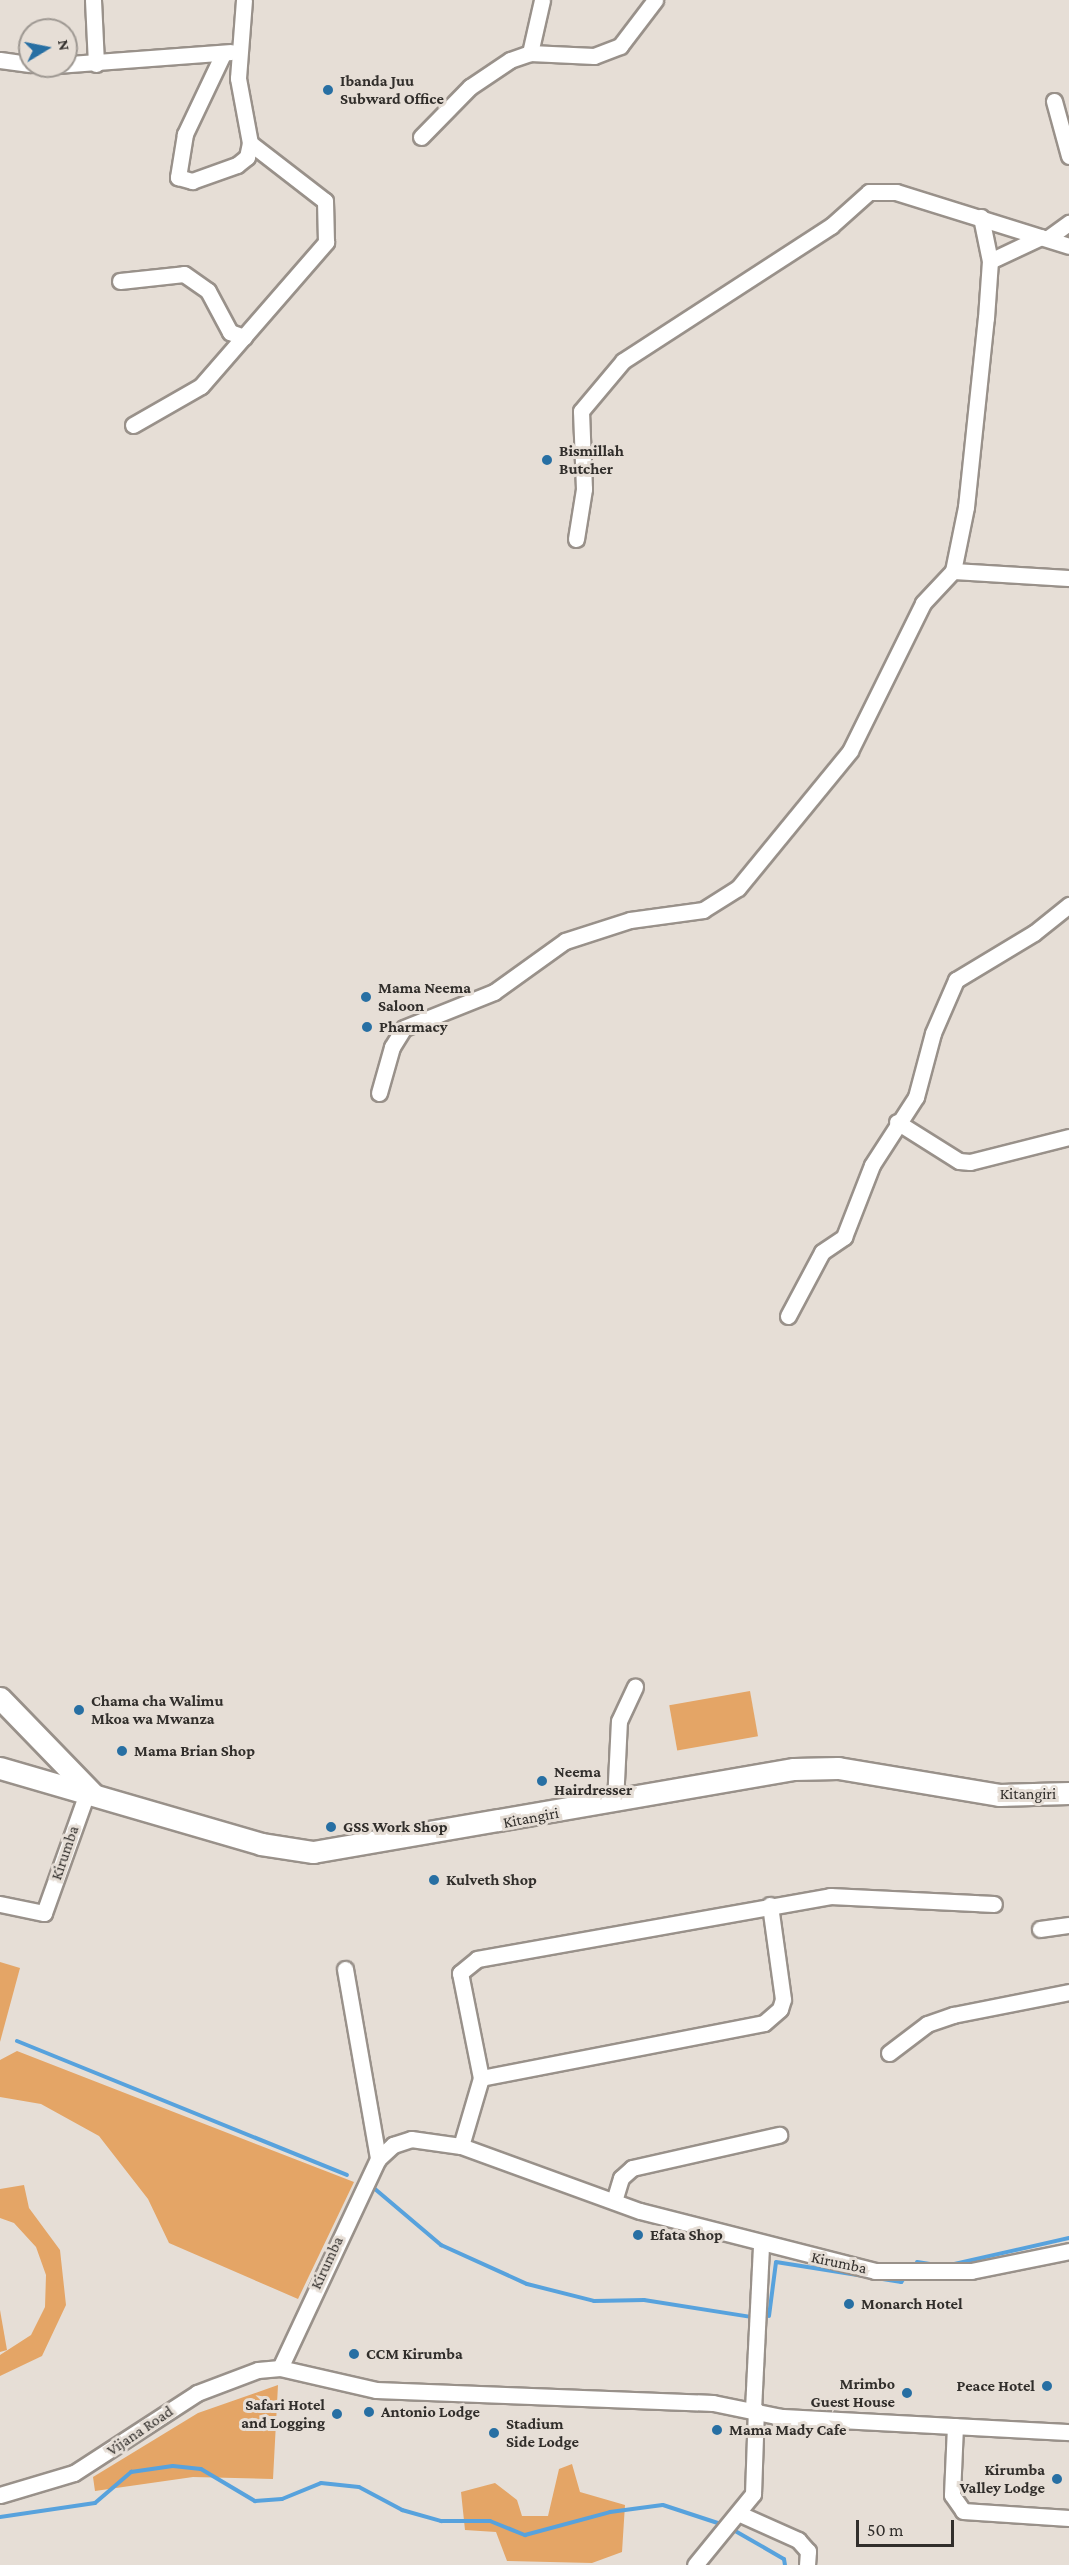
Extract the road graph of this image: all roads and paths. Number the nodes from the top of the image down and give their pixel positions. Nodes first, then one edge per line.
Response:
1 (93, 0) edge
2 (244, 0) edge
3 (542, 0) edge
4 (655, 0) edge
5 (238, 49) junction
6 (530, 53) junction
7 (223, 54) junction
8 (0, 60) edge
9 (18, 62) edge
10 (96, 64) junction
11 (78, 65) edge
12 (1054, 101) dead end
13 (422, 137) dead end
14 (250, 143) junction
15 (1069, 156) edge
16 (981, 217) junction
17 (1069, 223) edge
18 (1044, 238) junction
19 (1069, 246) edge
20 (990, 261) junction
21 (120, 281) dead end
22 (244, 337) junction
23 (133, 425) dead end
24 (576, 539) dead end
25 (953, 571) junction
26 (1069, 578) edge
27 (1069, 905) edge
28 (379, 1093) dead end
29 (897, 1122) junction
30 (1069, 1137) edge
31 (788, 1316) dead end
32 (635, 1688) dead end
33 (0, 1698) edge
34 (0, 1768) edge
35 (1069, 1793) edge
36 (90, 1794) junction
37 (615, 1802) junction
38 (0, 1904) edge
39 (994, 1904) dead end
40 (770, 1905) junction
41 (1069, 1925) edge
42 (1040, 1929) dead end
43 (345, 1970) dead end
44 (1069, 1992) edge
45 (889, 2053) dead end
46 (481, 2078) junction
47 (779, 2135) dead end
48 (461, 2146) junction
49 (378, 2159) junction
50 (614, 2201) junction
51 (761, 2246) junction
52 (1069, 2252) edge
53 (280, 2368) junction
54 (754, 2410) junction
55 (955, 2426) junction
56 (1069, 2432) edge
57 (0, 2495) edge
58 (736, 2518) junction
59 (1069, 2518) edge
60 (695, 2565) edge
61 (807, 2565) edge

1 - 10 street
2 - 5 street
3 - 6 street
4 - 6 street
5 - 7 street
5 - 14 street
6 - 13 street
7 - 10 street
7 - 14 street
8 - 9 street
10 - 11 street
12 - 15 street
14 - 22 street
16 - 18 street
16 - 20 street
16 - 24 street
17 - 18 street
18 - 19 street
18 - 20 street
20 - 25 street
21 - 22 street
22 - 23 street
25 - 26 street
25 - 28 street
27 - 29 street
29 - 30 street
29 - 31 street
32 - 37 street
33 - 36 main road
34 - 36 main road, Kitangiri
35 - 37 main road, Kitangiri
36 - 37 main road, Kitangiri
36 - 38 street, Kirumba
39 - 40 street
40 - 46 street
40 - 46 street
41 - 42 street
43 - 49 street
44 - 45 street
46 - 48 street
47 - 50 street
48 - 49 street, Kirumba
48 - 50 street, Kirumba
49 - 53 street, Kirumba
50 - 51 street, Kirumba
51 - 52 street, Kirumba
51 - 54 street
53 - 54 street
53 - 57 street, Vijana Road
54 - 55 street
54 - 58 street
55 - 56 street
55 - 59 street
58 - 60 street
58 - 61 street

